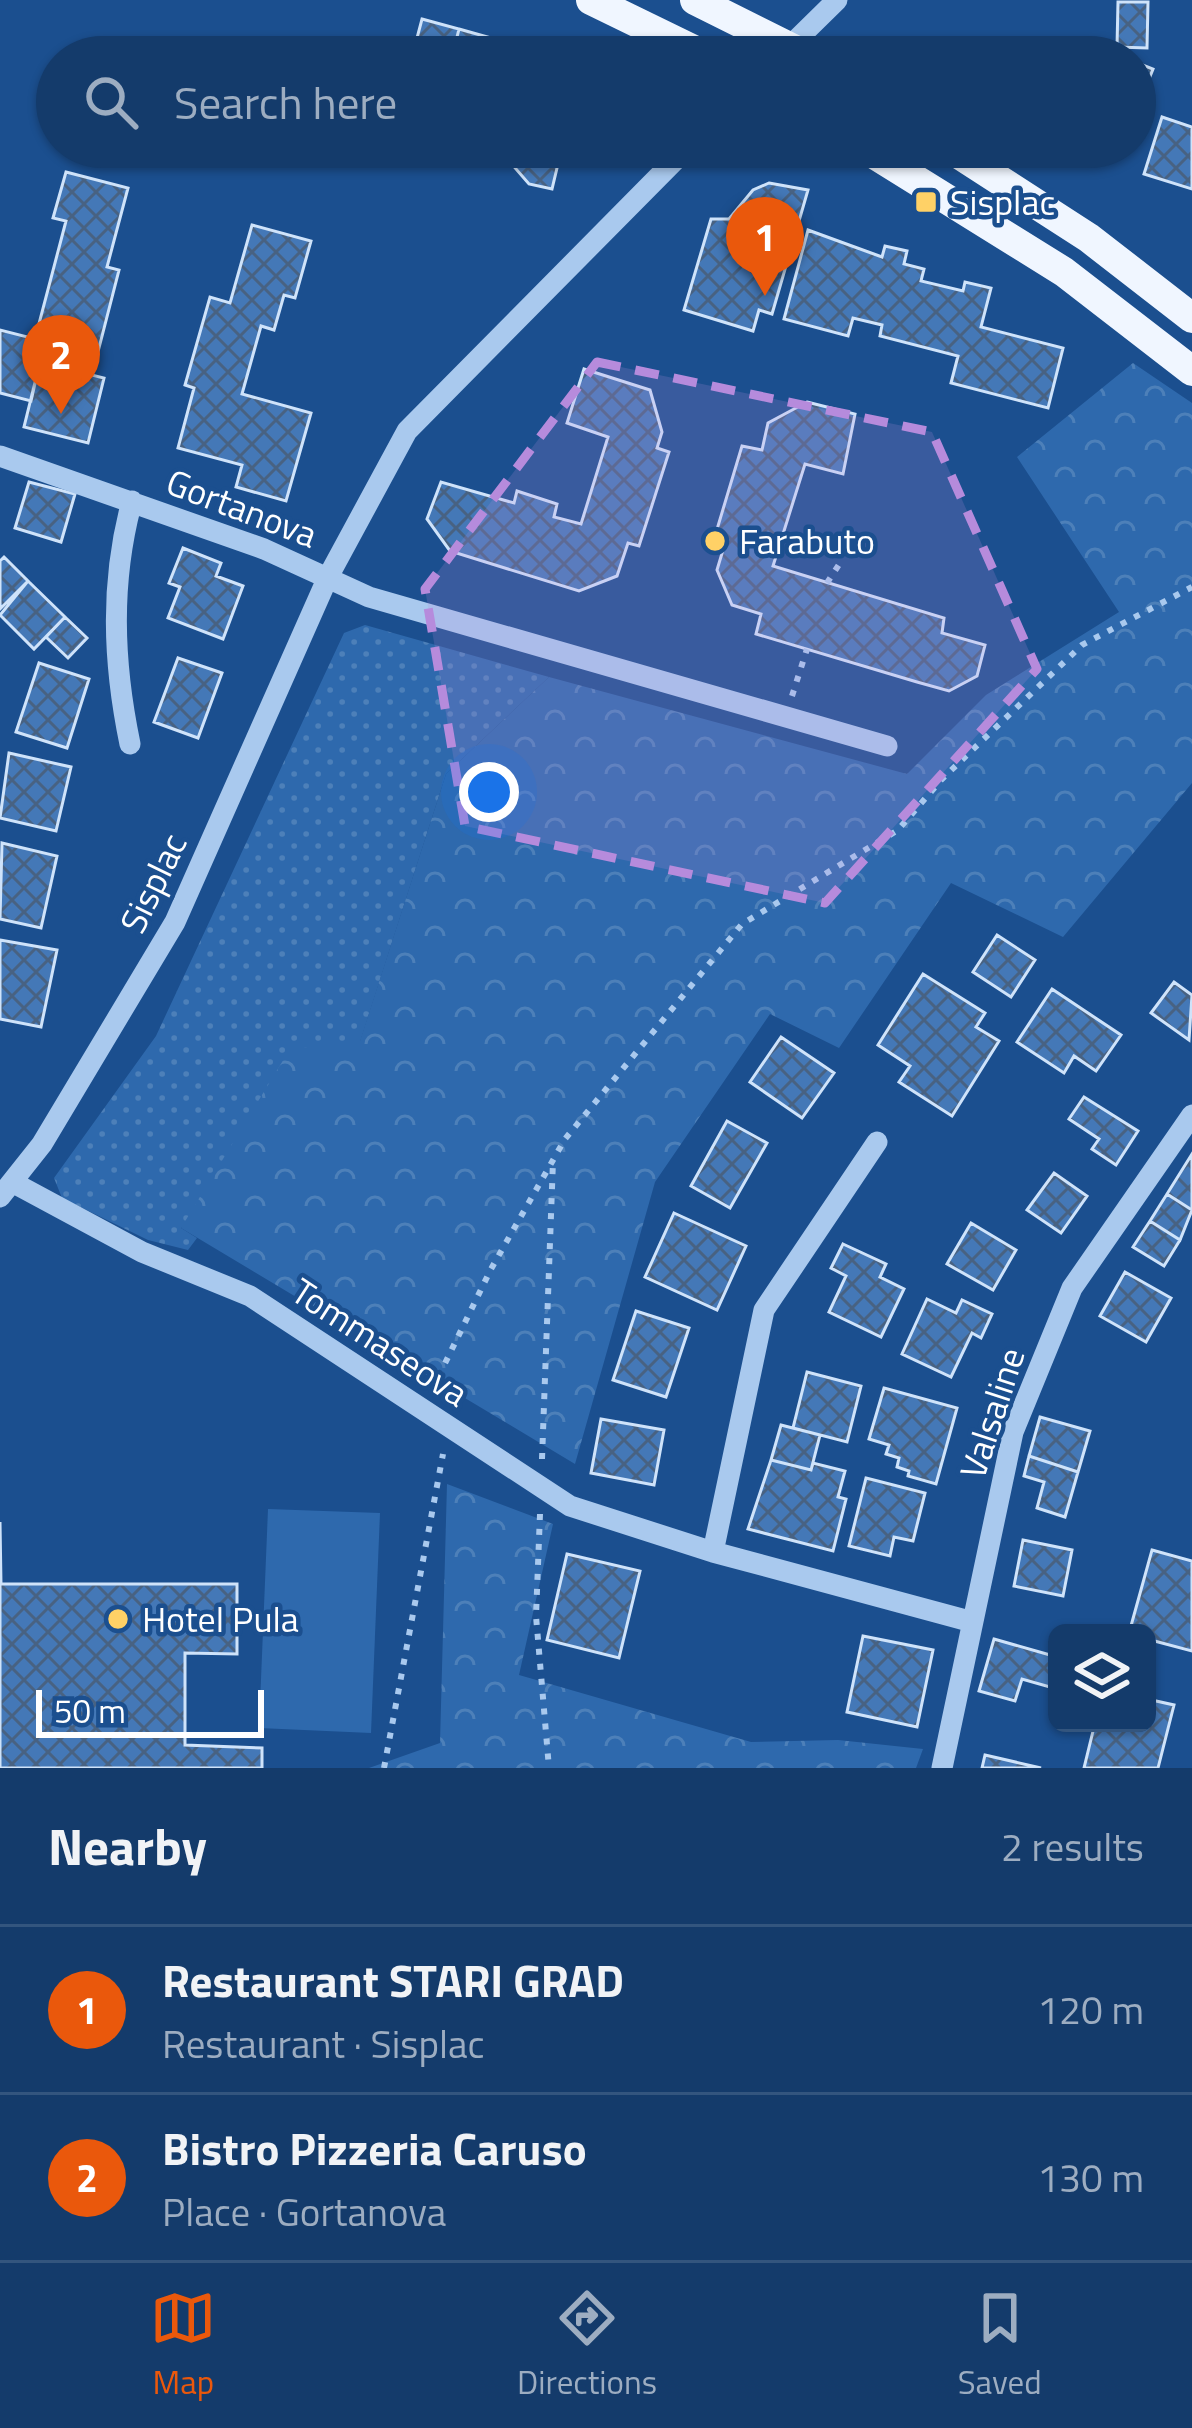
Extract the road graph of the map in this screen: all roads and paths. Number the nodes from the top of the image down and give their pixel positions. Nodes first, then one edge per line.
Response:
1 (591, 0) edge
2 (695, 0) edge
3 (837, 0) edge
4 (665, 36) edge
5 (762, 36) edge
6 (807, 36) edge
7 (667, 168) edge
8 (897, 168) edge
9 (981, 168) edge
10 (1192, 317) edge
11 (1192, 370) edge
12 (0, 456) edge
13 (132, 501) junction
14 (842, 560) dead end
15 (328, 577) junction
16 (827, 583) dead end
17 (1192, 587) edge
18 (807, 649) dead end
19 (786, 717) junction
20 (130, 744) dead end
21 (887, 746) dead end
22 (1192, 1115) edge
23 (877, 1142) dead end
24 (6, 1190) edge
25 (422, 1409) junction
26 (448, 1426) junction
27 (713, 1552) junction
28 (969, 1621) junction
29 (387, 1766) edge
30 (942, 1768) edge

1 - 4 main road
2 - 5 main road
3 - 6 street
7 - 15 street, Sisplac
8 - 11 main road
9 - 10 main road
12 - 13 street, Gortanova
13 - 15 street, Gortanova
13 - 20 street, Gortanova
14 - 16 path
15 - 19 street
15 - 24 street, Sisplac
17 - 25 path
18 - 19 path
19 - 21 street
22 - 28 street, Valsaline
23 - 27 street
24 - 25 street, Tommaseova
25 - 26 street, Tommaseova
26 - 27 street, Tommaseova
26 - 29 path
27 - 28 street, Tommaseova
28 - 30 street, Valsaline

